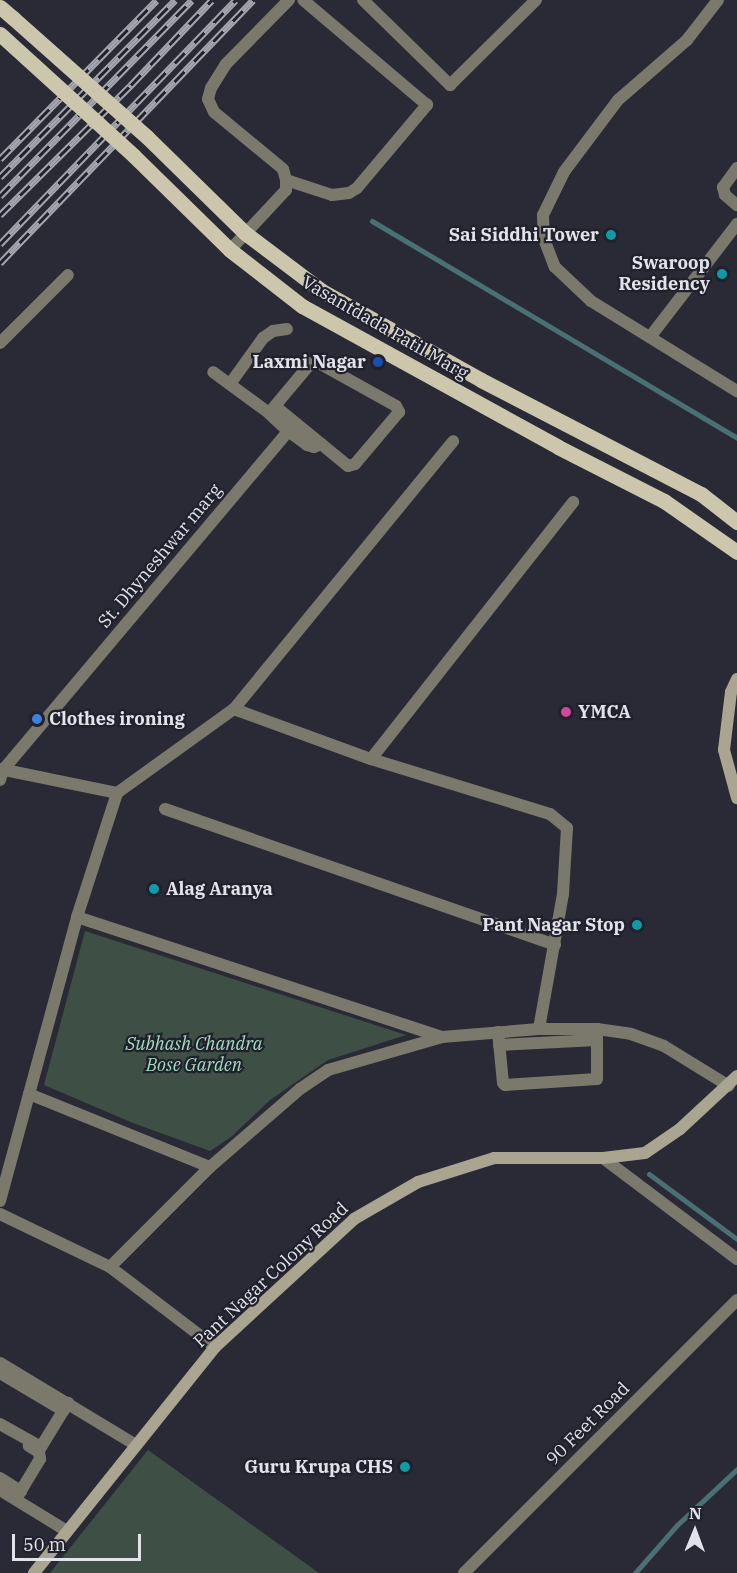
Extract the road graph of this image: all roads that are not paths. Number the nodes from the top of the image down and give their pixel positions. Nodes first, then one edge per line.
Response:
1 (289, 0) edge
2 (303, 0) edge
3 (363, 0) edge
4 (536, 0) edge
5 (718, 0) edge
6 (0, 7) edge
7 (28, 31) junction
8 (0, 34) edge
9 (14, 46) junction
10 (737, 168) edge
11 (286, 180) junction
12 (737, 205) edge
13 (737, 224) edge
14 (245, 233) junction
15 (230, 250) junction
16 (68, 275) dead end
17 (286, 329) dead end
18 (650, 337) junction
19 (407, 339) junction
20 (0, 343) edge
21 (396, 358) junction
22 (213, 372) dead end
23 (230, 384) junction
24 (737, 391) edge
25 (272, 409) junction
26 (292, 427) junction
27 (453, 441) dead end
28 (573, 502) dead end
29 (737, 522) edge
30 (737, 552) edge
31 (737, 679) edge
32 (234, 709) junction
33 (371, 759) junction
34 (1, 773) edge
35 (117, 793) junction
36 (737, 798) edge
37 (165, 809) dead end
38 (77, 917) junction
39 (555, 945) junction
40 (539, 1029) junction
41 (597, 1035) junction
42 (442, 1037) junction
43 (499, 1038) junction
44 (733, 1081) edge
45 (29, 1094) junction
46 (603, 1158) junction
47 (5, 1161) edge
48 (210, 1167) junction
49 (0, 1201) edge
50 (0, 1214) edge
51 (737, 1259) edge
52 (110, 1267) junction
53 (737, 1300) edge
54 (215, 1347) junction
55 (0, 1363) edge
56 (0, 1373) edge
57 (66, 1407) junction
58 (0, 1424) edge
59 (0, 1430) edge
60 (136, 1445) junction
61 (0, 1478) edge
62 (0, 1490) edge
63 (18, 1495) junction
64 (67, 1531) junction
65 (34, 1573) edge
66 (464, 1573) edge

1 - 11 street
2 - 11 street
3 - 4 street
5 - 18 street
6 - 7 main road, Vasantdada Patil Marg, bridge
7 - 9 main road
7 - 14 main road, Vasantdada Patil Marg, bridge
8 - 9 main road, Vasantdada Patil Marg, bridge
9 - 15 main road, Vasantdada Patil Marg, bridge
10 - 12 street
11 - 14 street
13 - 18 street
14 - 15 street
14 - 19 main road, Vasantdada Patil Marg
15 - 21 main road, Vasantdada Patil Marg
16 - 20 street
17 - 23 street
18 - 24 street
19 - 21 main road
19 - 29 main road, Vasantdada Patil Marg
21 - 30 main road, Vasantdada Patil Marg
22 - 23 street
23 - 25 street
25 - 26 street
25 - 26 street
26 - 34 street, St. Dhyneshwar marg
27 - 32 street
28 - 33 street
31 - 36 street
32 - 33 street
32 - 35 street
33 - 39 street
34 - 35 street
35 - 38 street
37 - 39 street
38 - 42 street
38 - 45 street
39 - 40 street
40 - 41 street
40 - 43 street
41 - 43 street
41 - 43 street
41 - 44 street
42 - 43 street
42 - 48 street
44 - 46 street, Pant Nagar Colony Road
45 - 47 street
45 - 48 street
46 - 51 street
46 - 54 street, Pant Nagar Colony Road
47 - 49 street
48 - 52 street
50 - 52 street
52 - 54 street
53 - 66 street, 90 Feet Road
54 - 60 street, Pant Nagar Colony Road
55 - 57 street
56 - 57 street
57 - 58 street
57 - 60 street
59 - 63 street
60 - 64 street, Pant Nagar Colony Road
61 - 63 street
62 - 63 street
63 - 64 street
64 - 65 street, Pant Nagar Colony Road

